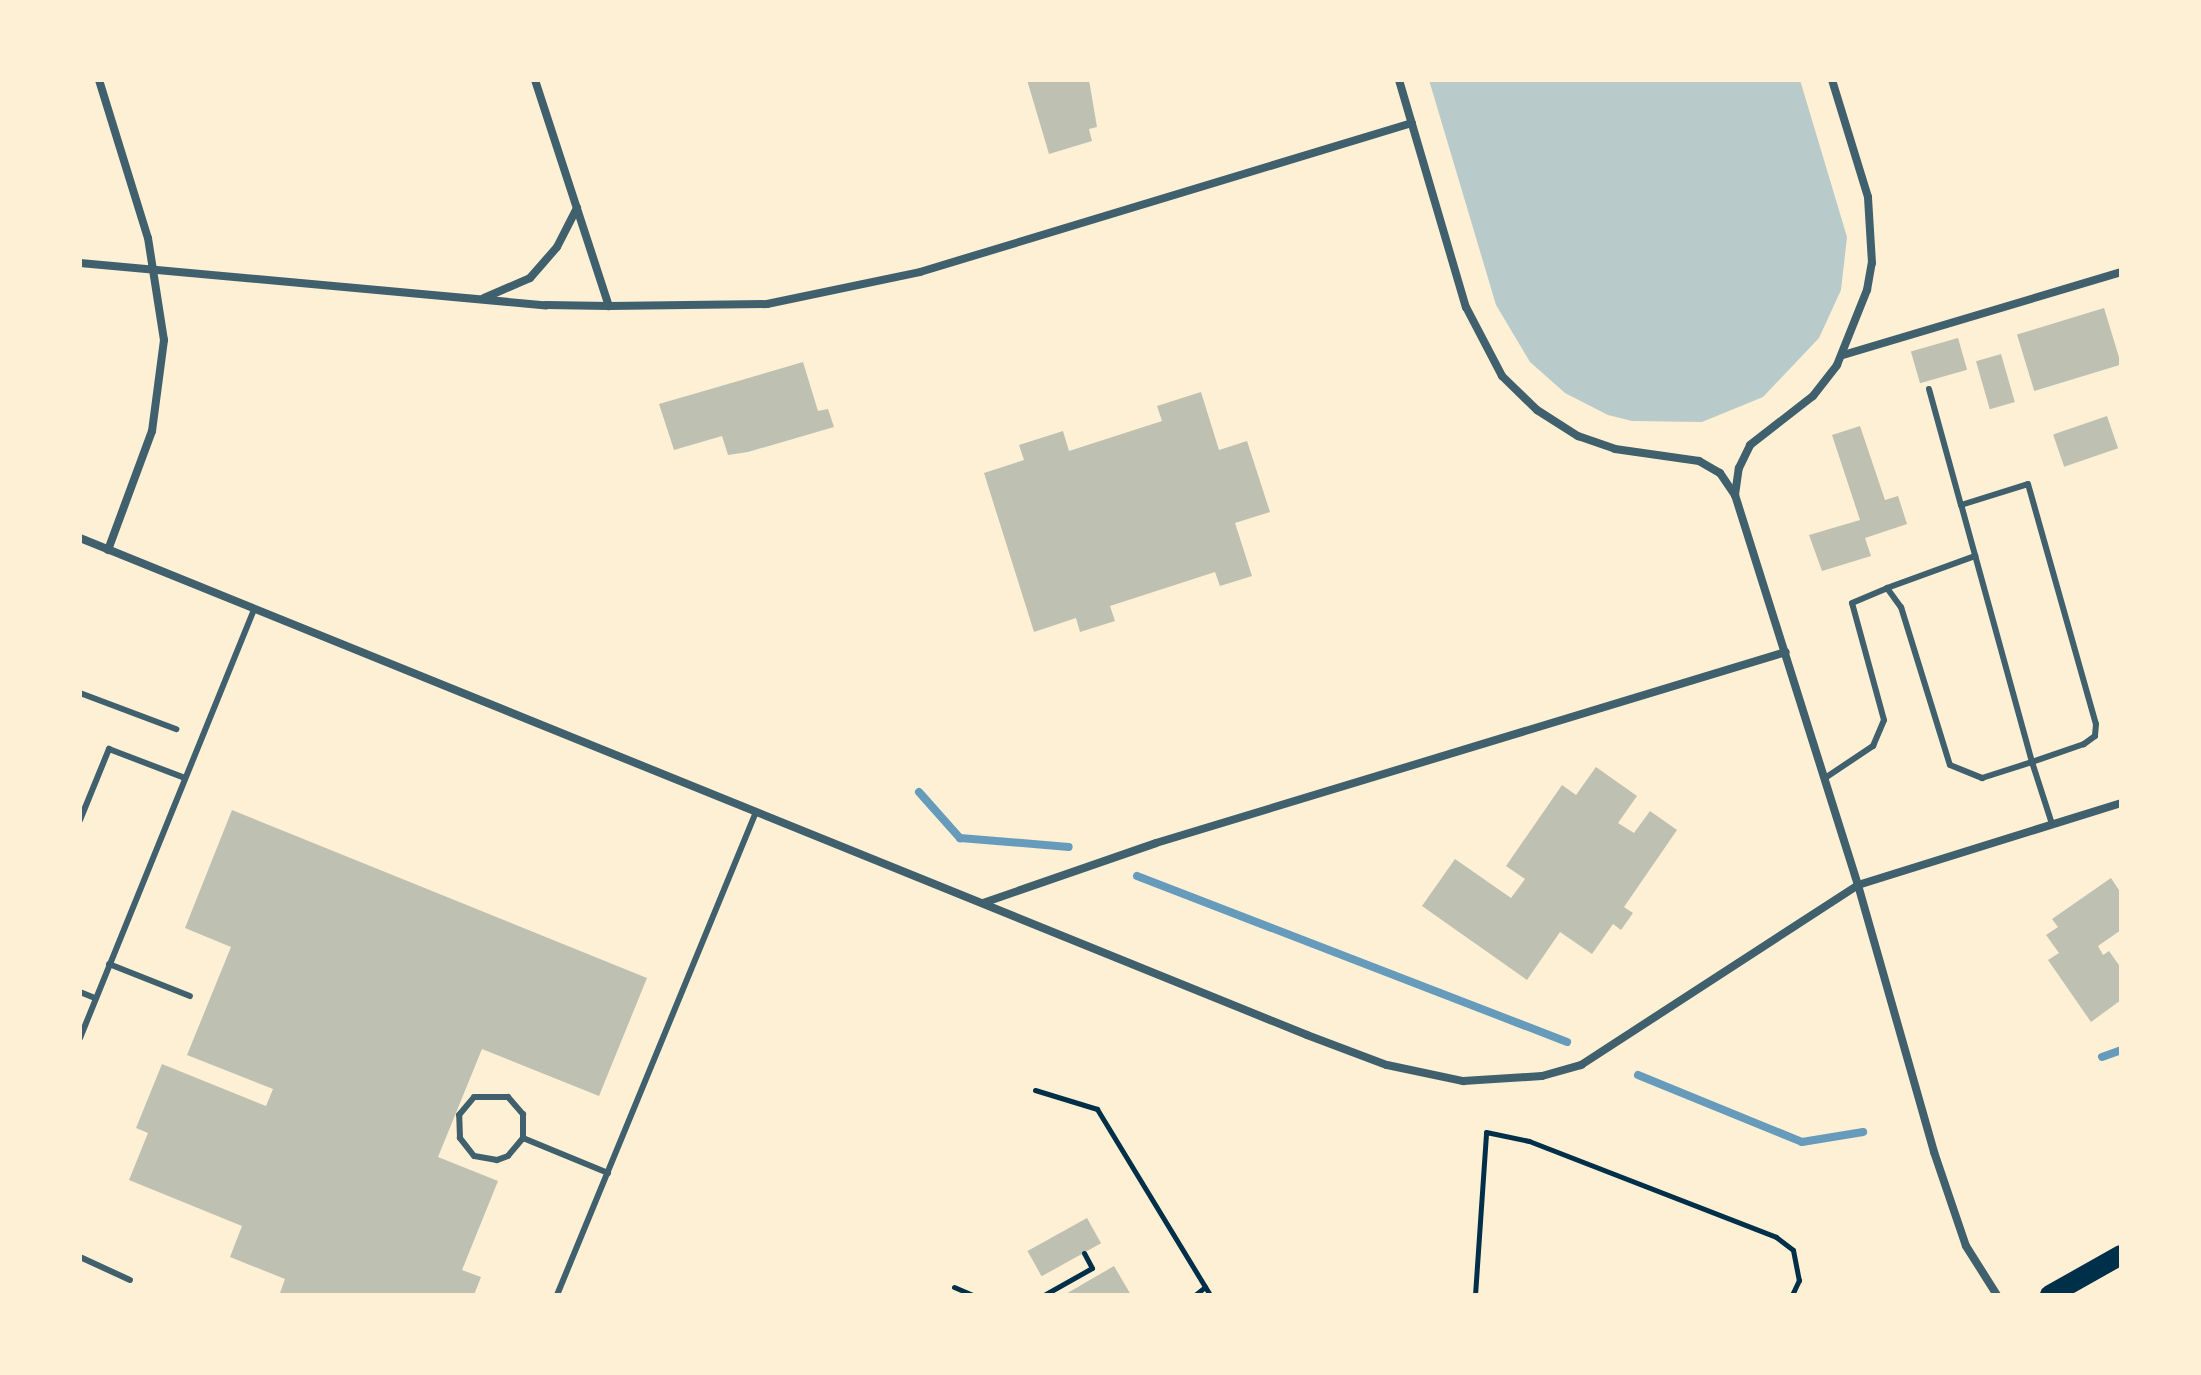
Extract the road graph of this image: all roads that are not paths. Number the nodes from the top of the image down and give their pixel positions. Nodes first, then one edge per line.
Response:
1 (99, 80) edge
2 (535, 80) edge
3 (1399, 80) edge
4 (1832, 80) edge
5 (1412, 123) junction
6 (577, 208) junction
7 (80, 263) edge
8 (154, 267) junction
9 (2121, 272) edge
10 (481, 299) junction
11 (609, 306) junction
12 (1843, 355) junction
13 (1929, 389) dead end
14 (1735, 495) junction
15 (1961, 505) junction
16 (80, 538) edge
17 (108, 550) junction
18 (1975, 556) junction
19 (1887, 588) junction
20 (254, 609) junction
21 (1786, 652) junction
22 (80, 693) edge
23 (176, 729) dead end
24 (2032, 762) junction
25 (185, 778) junction
26 (1825, 778) junction
27 (2121, 803) edge
28 (756, 812) junction
29 (80, 820) edge
30 (2052, 824) junction
31 (1858, 885) junction
32 (982, 904) junction
33 (109, 964) junction
34 (80, 992) edge
35 (190, 996) dead end
36 (95, 998) junction
37 (80, 1038) edge
38 (523, 1138) junction
39 (608, 1173) junction
40 (2121, 1255) edge
41 (80, 1257) edge
42 (130, 1280) dead end
43 (557, 1295) edge
44 (1997, 1295) edge
45 (2050, 1295) edge

1 - 8 street
2 - 6 street
3 - 5 street
4 - 12 street
5 - 11 street
5 - 14 street
6 - 10 street
6 - 11 street
7 - 8 street
8 - 10 street
8 - 17 street
9 - 12 street
10 - 11 street
12 - 14 street
13 - 15 lane
14 - 21 street
15 - 18 lane
15 - 24 lane
16 - 17 street
17 - 20 street
18 - 19 lane
18 - 24 lane
19 - 24 lane
19 - 26 lane
20 - 25 lane
20 - 28 street
21 - 26 street
21 - 32 street
22 - 23 lane
24 - 30 lane
25 - 29 lane
25 - 33 lane
26 - 31 street
27 - 30 street
28 - 32 street
28 - 39 lane
30 - 31 street
31 - 32 street
31 - 44 street
33 - 35 lane
33 - 36 lane
34 - 36 lane
36 - 37 lane
38 - 38 lane
38 - 39 lane
39 - 43 lane
40 - 45 main road
41 - 42 lane

